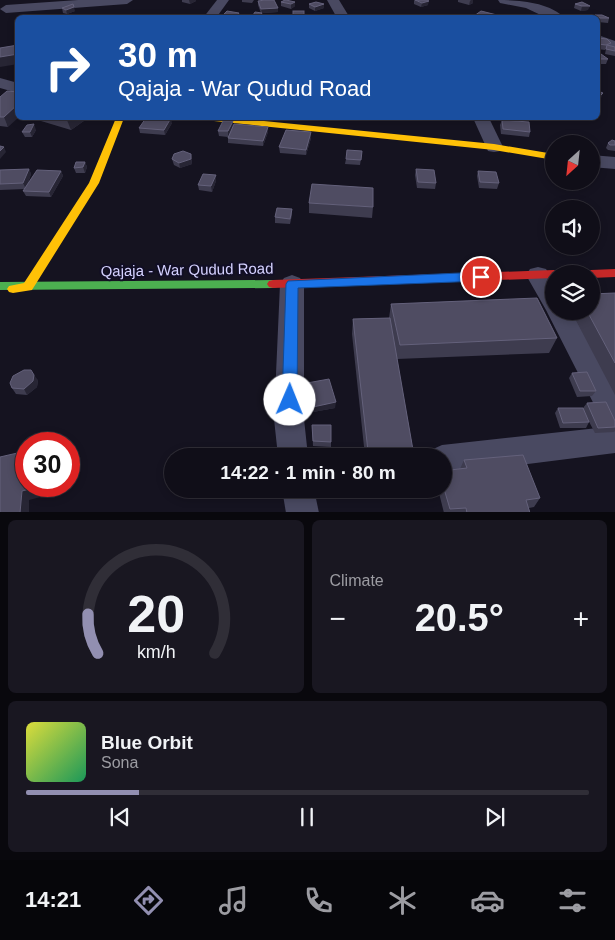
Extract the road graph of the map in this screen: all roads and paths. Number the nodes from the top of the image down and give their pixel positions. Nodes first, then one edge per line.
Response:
1 (127, 0) edge
2 (223, 0) edge
3 (332, 0) edge
4 (504, 0) edge
5 (7, 6) edge
6 (210, 15) edge
7 (342, 15) edge
8 (551, 15) edge
9 (600, 40) edge
10 (615, 46) edge
11 (0, 83) edge
12 (15, 87) edge
13 (119, 120) edge
14 (232, 120) edge
15 (482, 120) edge
16 (494, 147) junction
17 (545, 156) edge
18 (600, 162) edge
19 (615, 163) edge
20 (615, 273) edge
21 (545, 274) edge
22 (600, 274) edge
23 (292, 284) junction
24 (0, 286) edge
25 (28, 287) junction
26 (0, 291) edge
27 (563, 320) edge
28 (615, 417) edge
29 (615, 439) edge
30 (292, 448) edge
31 (452, 459) edge
32 (300, 498) edge
33 (303, 512) edge

1 - 5 street
2 - 6 street
3 - 7 street
4 - 8 street
9 - 10 street
11 - 12 street
13 - 25 street
14 - 16 street
15 - 16 street
16 - 17 street
18 - 19 street
20 - 22 street
21 - 23 street, Qajaja - War Qudud Road
23 - 25 street, Qajaja - War Qudud Road
23 - 30 street
24 - 25 street, Qajaja - War Qudud Road
25 - 26 street
27 - 28 street
29 - 31 street
32 - 33 street

